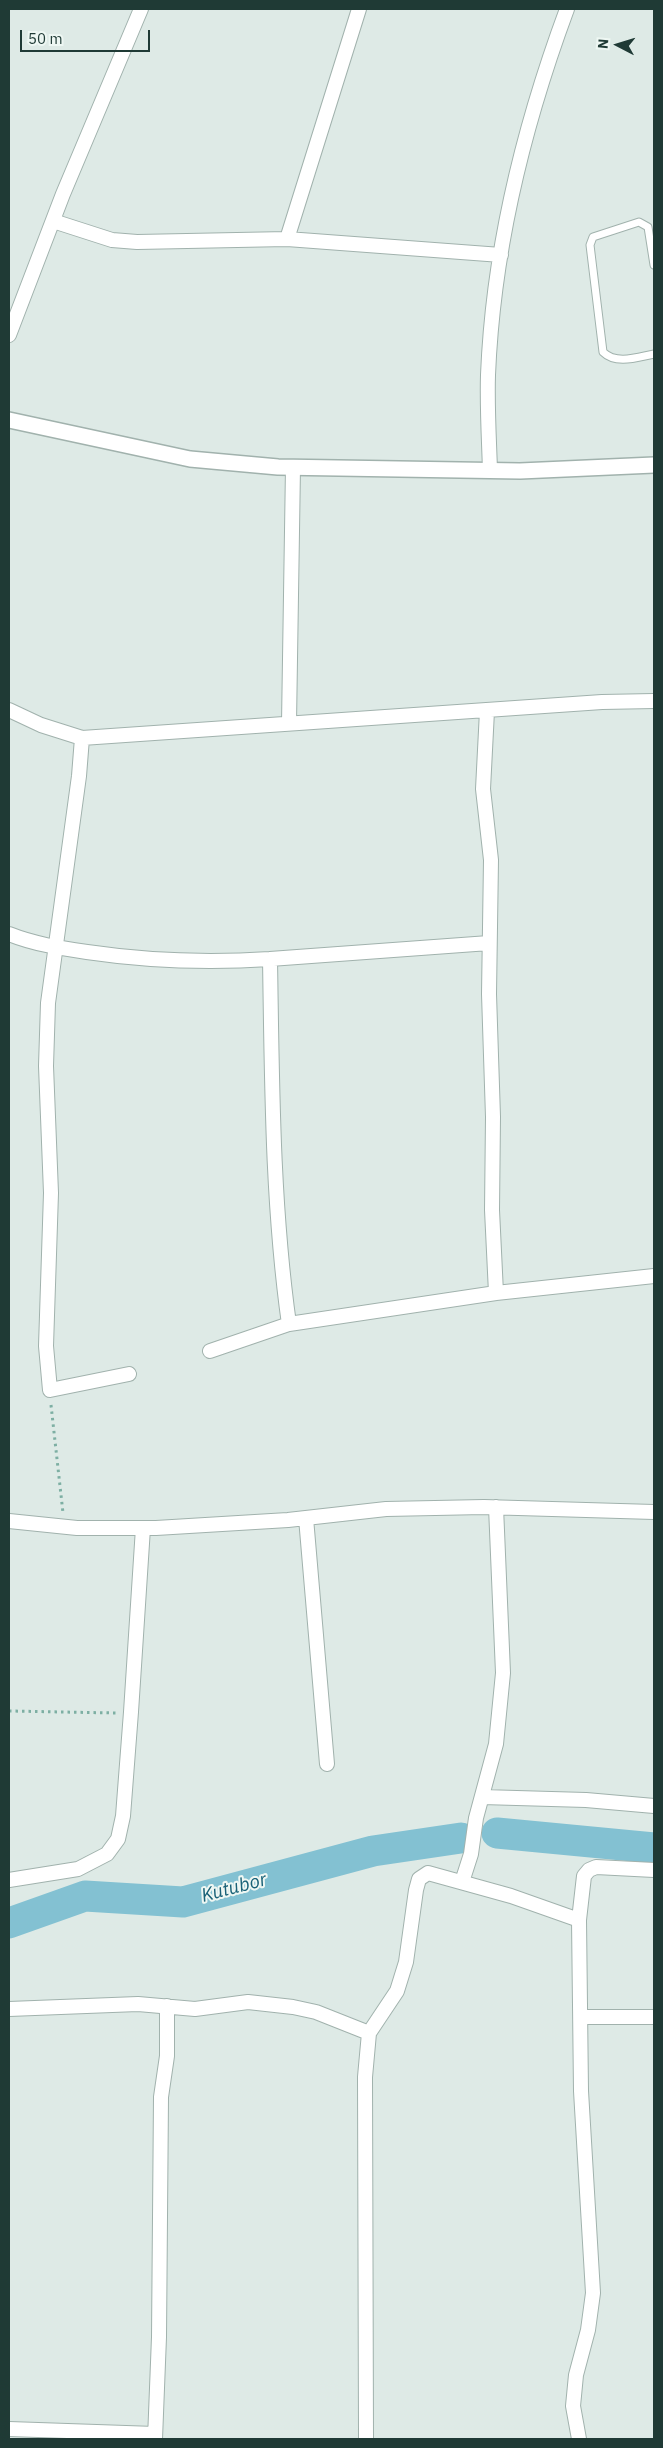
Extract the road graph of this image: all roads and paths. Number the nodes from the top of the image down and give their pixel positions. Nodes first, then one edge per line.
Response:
1 (141, 9) edge
2 (359, 9) edge
3 (567, 9) edge
4 (53, 221) junction
5 (287, 239) junction
6 (501, 255) junction
7 (654, 265) edge
8 (9, 335) edge
9 (654, 354) edge
10 (9, 420) edge
11 (654, 465) edge
12 (293, 467) junction
13 (490, 470) junction
14 (654, 701) edge
15 (9, 710) edge
16 (487, 711) junction
17 (290, 722) junction
18 (82, 738) junction
19 (9, 934) edge
20 (489, 944) junction
21 (56, 947) junction
22 (270, 959) junction
23 (654, 1276) edge
24 (496, 1293) junction
25 (289, 1324) junction
26 (210, 1351) dead end
27 (129, 1374) dead end
28 (50, 1390) junction
29 (496, 1507) junction
30 (654, 1512) edge
31 (306, 1518) junction
32 (9, 1520) edge
33 (65, 1526) junction
34 (143, 1528) junction
35 (9, 1711) edge
36 (131, 1712) junction
37 (327, 1764) dead end
38 (482, 1797) junction
39 (654, 1806) edge
40 (654, 1870) edge
41 (9, 1880) edge
42 (462, 1882) junction
43 (579, 1920) junction
44 (167, 2006) junction
45 (9, 2009) edge
46 (581, 2017) junction
47 (654, 2017) edge
48 (368, 2032) junction
49 (9, 2429) edge
50 (155, 2436) edge
51 (366, 2439) edge
52 (579, 2439) edge

1 - 4 street
2 - 5 street
3 - 6 street
4 - 5 street
4 - 8 street
5 - 6 street
6 - 13 street
7 - 9 lane
10 - 12 street
11 - 13 street
12 - 13 street
12 - 17 street
14 - 16 street
15 - 18 street
16 - 17 street
16 - 20 street
17 - 18 street
18 - 21 street
19 - 21 street
20 - 22 street
20 - 24 street
21 - 22 street
21 - 28 street
22 - 25 street
23 - 24 street
24 - 25 street
25 - 26 street
27 - 28 street
28 - 33 path
29 - 30 street
29 - 31 street
29 - 38 street
31 - 34 street
31 - 37 street
32 - 33 street
33 - 34 street
34 - 36 street
35 - 36 path
36 - 41 street
38 - 39 street
38 - 42 street
40 - 43 street
42 - 43 street
42 - 48 street
43 - 46 street
44 - 45 street
44 - 48 street
44 - 50 street
46 - 47 street
46 - 52 street
48 - 51 street
49 - 50 street

